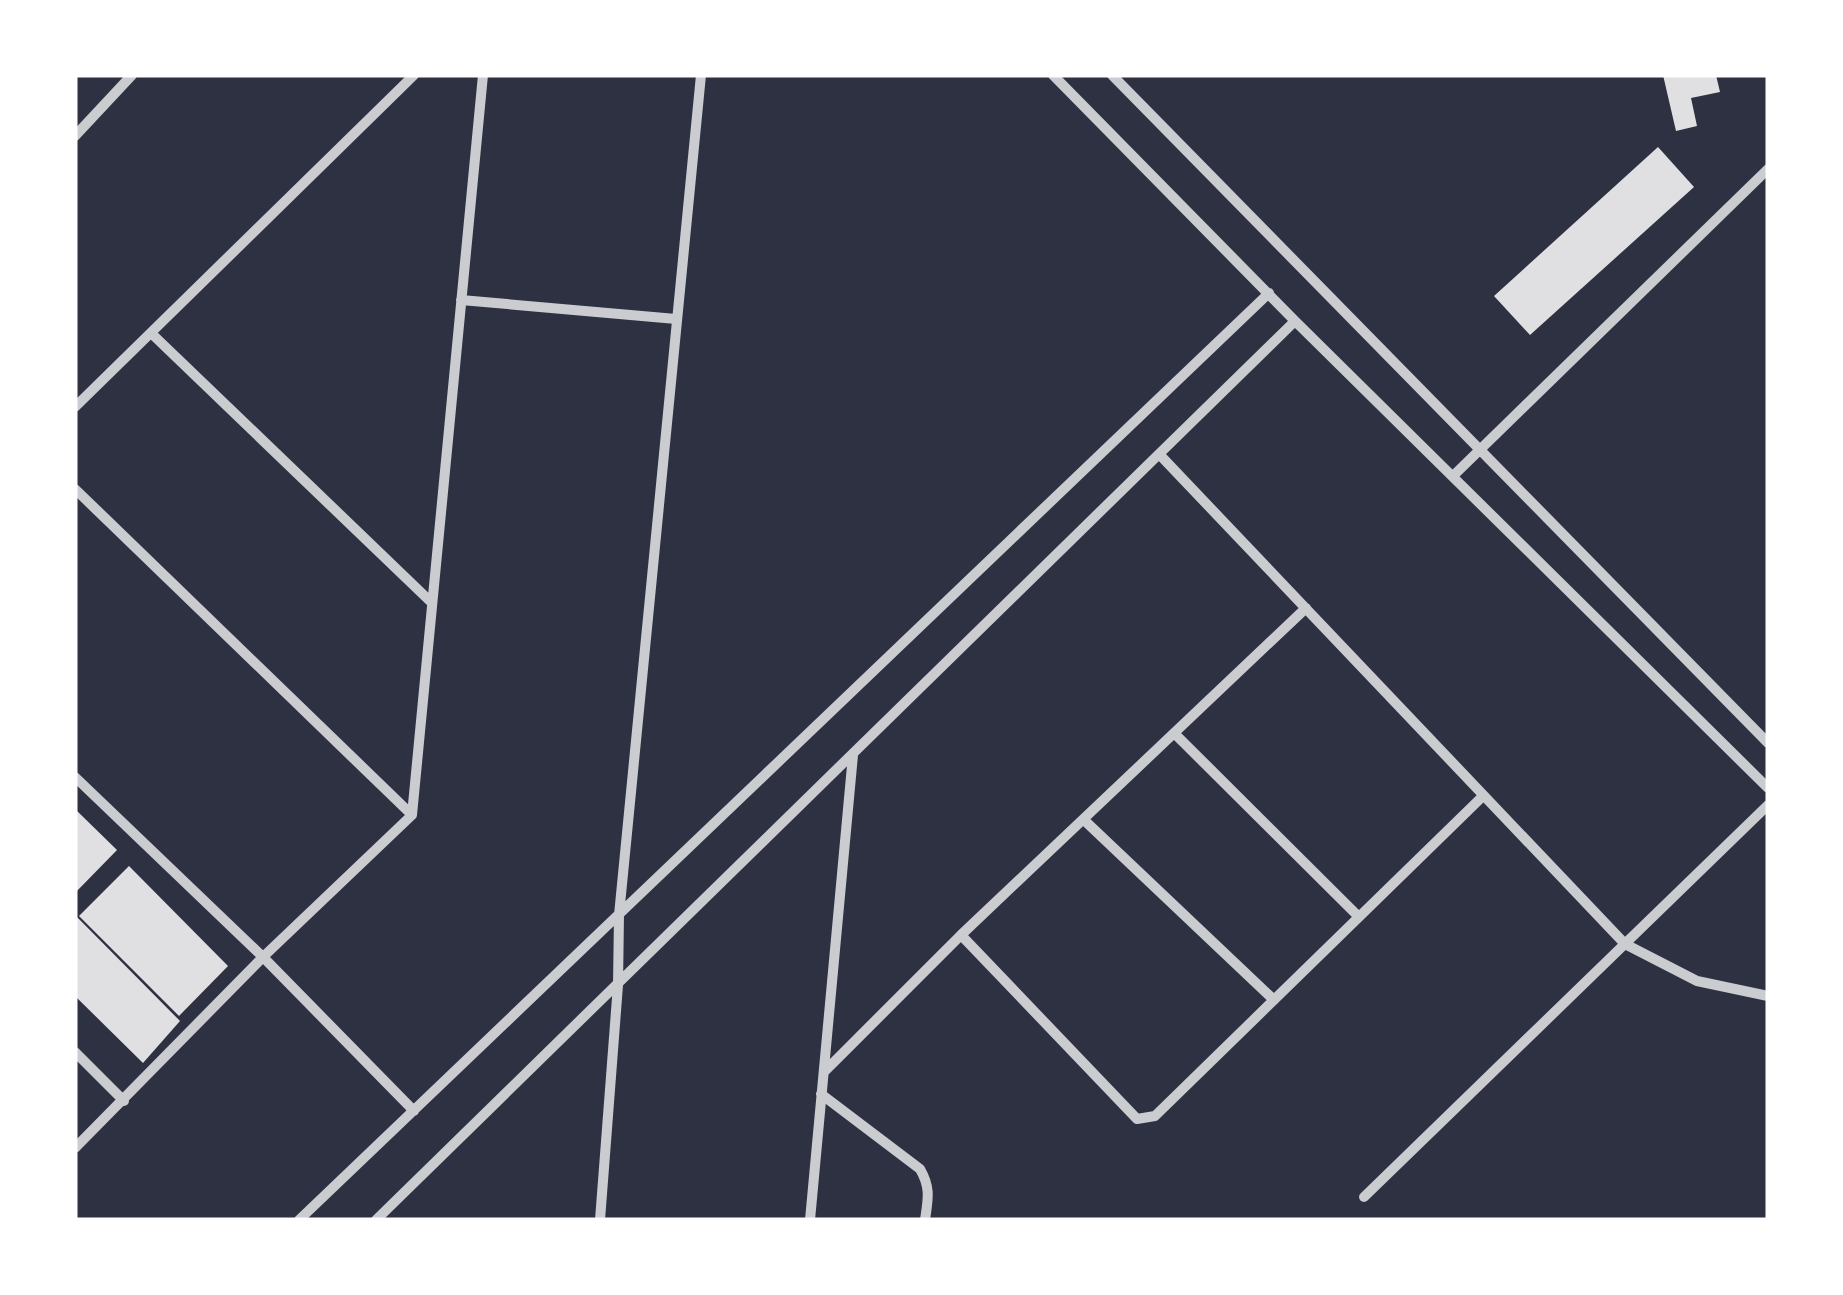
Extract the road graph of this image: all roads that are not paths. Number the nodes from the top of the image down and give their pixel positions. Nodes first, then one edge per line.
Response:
1 (132, 75) edge
2 (414, 75) edge
3 (483, 75) edge
4 (702, 75) edge
5 (1053, 75) edge
6 (1112, 75) edge
7 (75, 136) edge
8 (1768, 169) edge
9 (1269, 293) junction
10 (461, 300) junction
11 (676, 319) junction
12 (1296, 320) junction
13 (151, 333) junction
14 (75, 408) edge
15 (1480, 450) junction
16 (1159, 454) junction
17 (1453, 476) junction
18 (75, 488) edge
19 (432, 603) junction
20 (1306, 608) junction
21 (1174, 733) junction
22 (1768, 743) edge
23 (853, 754) junction
24 (75, 778) edge
25 (1768, 788) edge
26 (1483, 796) junction
27 (1768, 805) edge
28 (412, 815) junction
29 (1084, 820) junction
30 (619, 915) junction
31 (1359, 917) junction
32 (961, 935) junction
33 (1625, 944) junction
34 (263, 957) junction
35 (618, 985) junction
36 (1768, 996) edge
37 (1274, 1000) junction
38 (75, 1052) edge
39 (824, 1072) junction
40 (822, 1094) junction
41 (124, 1101) junction
42 (414, 1112) junction
43 (75, 1148) edge
44 (1364, 1197) dead end
45 (299, 1220) edge
46 (376, 1220) edge
47 (600, 1220) edge
48 (810, 1220) edge
49 (925, 1220) edge

1 - 7 street
2 - 13 street
3 - 10 street
4 - 11 street
5 - 9 street
6 - 15 street
8 - 15 street
9 - 12 street
9 - 30 street
10 - 11 street
10 - 19 street
11 - 30 street
12 - 16 street
12 - 17 street
13 - 14 street
13 - 19 street
15 - 17 street
15 - 22 street
16 - 20 street
16 - 23 street
17 - 25 street
18 - 28 street
19 - 28 street
20 - 21 street
20 - 26 street
21 - 29 street
21 - 31 street
23 - 35 street
23 - 39 street
24 - 34 street
26 - 31 street
26 - 33 street
27 - 33 street
28 - 34 street
29 - 32 street
29 - 37 street
30 - 35 street
30 - 42 street
31 - 37 street
32 - 37 street
32 - 39 street
33 - 36 street
33 - 44 street
34 - 41 street
34 - 42 street
35 - 46 street
35 - 47 street
38 - 41 street
39 - 40 street
40 - 48 street
40 - 49 street
41 - 43 street
42 - 45 street

